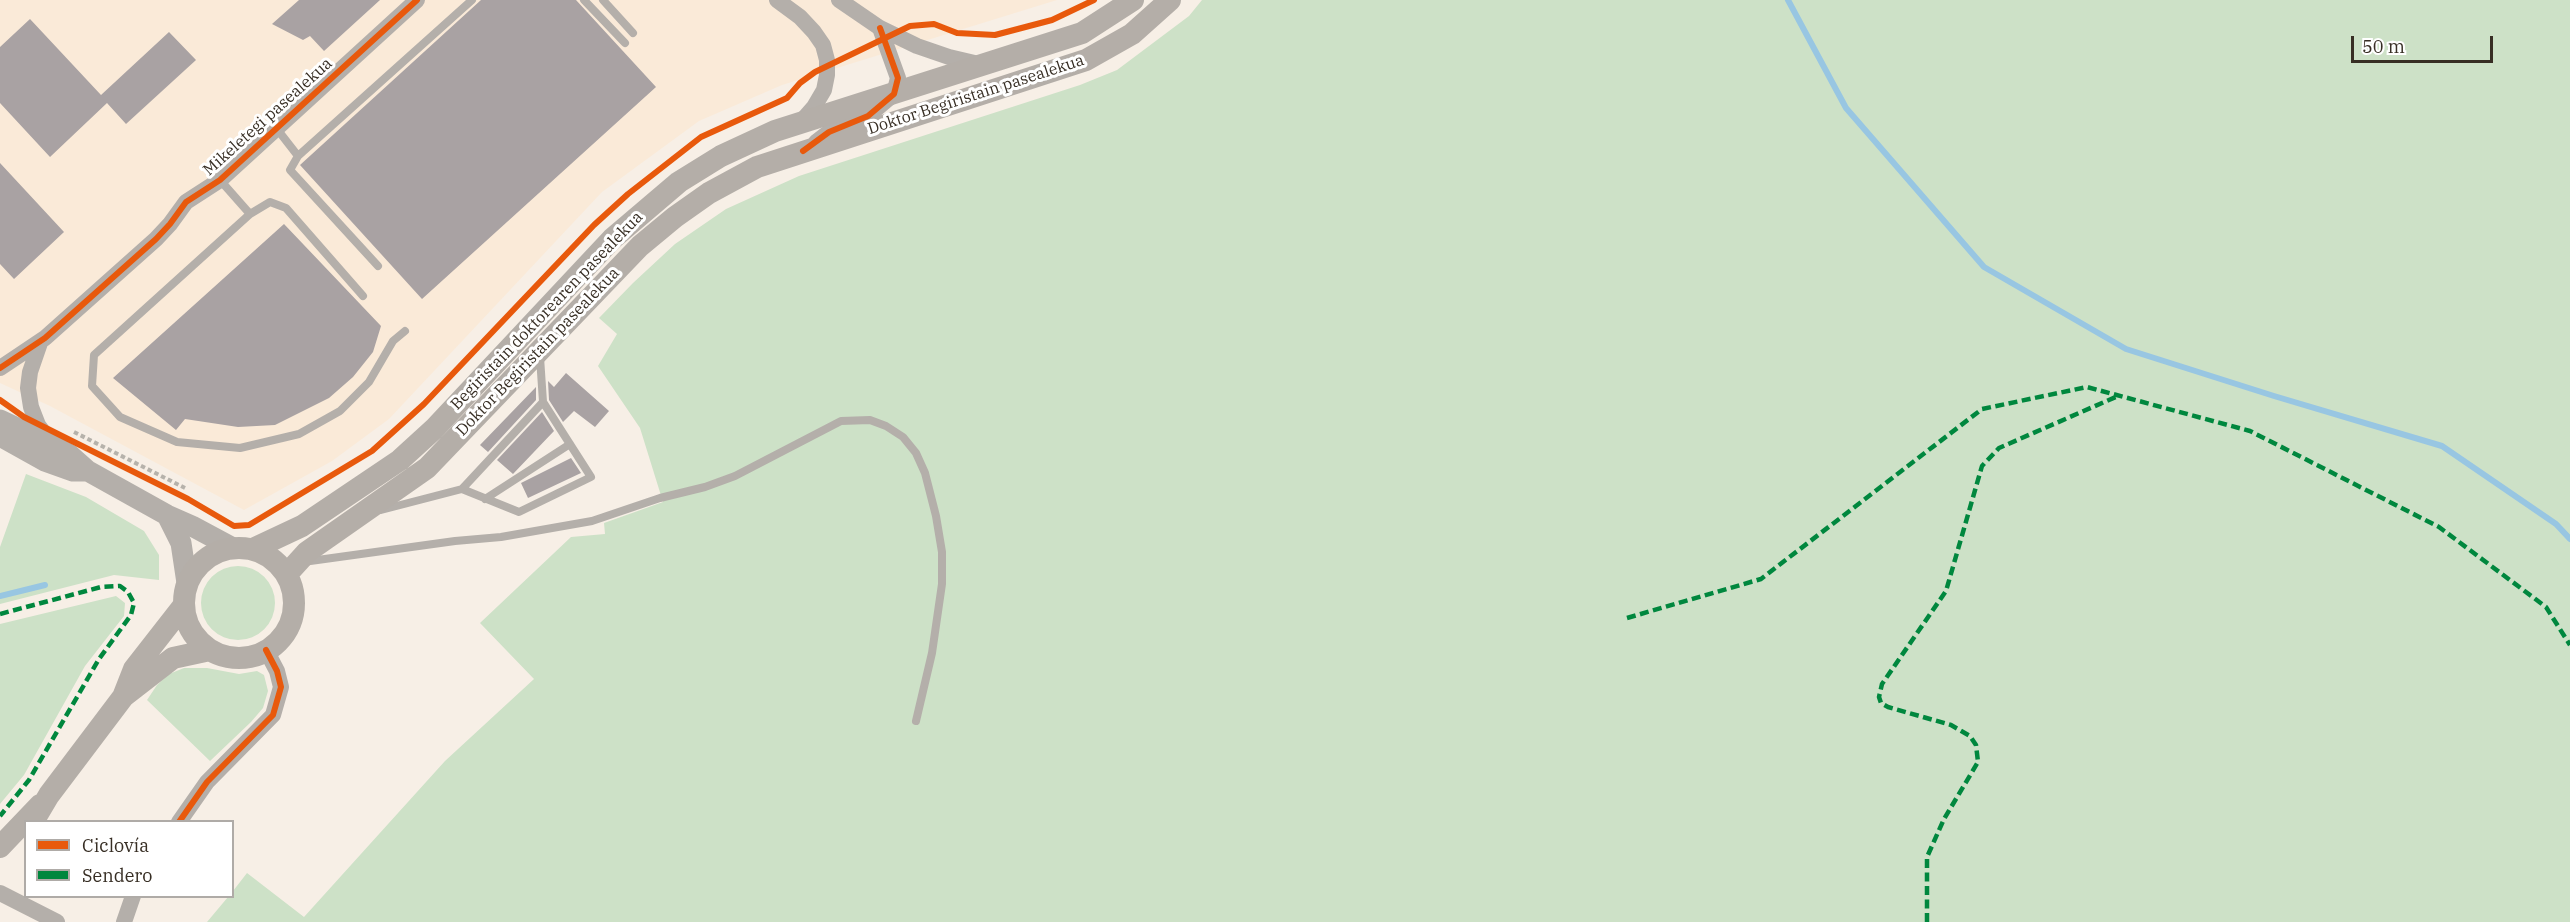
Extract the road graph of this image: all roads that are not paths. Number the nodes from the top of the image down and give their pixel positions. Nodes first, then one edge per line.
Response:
1 (417, 0) edge
2 (472, 0) edge
3 (584, 0) edge
4 (603, 0) edge
5 (777, 0) edge
6 (839, 0) edge
7 (1133, 0) edge
8 (1170, 0) edge
9 (880, 28) junction
10 (633, 33) dead end
11 (625, 43) dead end
12 (984, 65) junction
13 (894, 93) junction
14 (799, 124) junction
15 (277, 129) junction
16 (803, 151) junction
17 (298, 156) junction
18 (216, 184) junction
19 (250, 214) junction
20 (378, 266) dead end
21 (363, 296) dead end
22 (405, 331) dead end
23 (40, 343) junction
24 (540, 352) junction
25 (0, 368) edge
26 (543, 402) junction
27 (0, 420) edge
28 (3, 436) edge
29 (570, 444) junction
30 (53, 445) junction
31 (88, 471) junction
32 (462, 489) junction
33 (485, 499) junction
34 (363, 514) junction
35 (167, 515) junction
36 (242, 548) junction
37 (292, 568) junction
38 (186, 594) junction
39 (210, 650) junction
40 (266, 650) junction
41 (123, 697) junction
42 (916, 721) dead end
43 (49, 795) junction
44 (25, 820) edge
45 (34, 820) edge
46 (180, 820) edge
47 (24, 822) edge
48 (24, 834) edge
49 (0, 847) edge
50 (0, 867) edge
51 (0, 893) edge
52 (133, 898) edge
53 (57, 922) edge
54 (124, 922) edge

1 - 15 street, Mikeletegi pasealekua
2 - 17 lane
3 - 11 lane
4 - 10 lane
5 - 14 street
6 - 9 street
7 - 12 main road, Doktor Begiristain pasealekua
8 - 16 main road, Doktor Begiristain pasealekua
9 - 12 street
9 - 13 street, Doktor Begiristain pasealekua
12 - 13 main road, Doktor Begiristain pasealekua
13 - 14 main road, Begiristain doktorearen pasealekua
13 - 16 street, Doktor Begiristain pasealekua
14 - 36 main road, Begiristain doktorearen pasealekua
15 - 17 lane
15 - 18 street, Mikeletegi pasealekua
16 - 24 main road, Doktor Begiristain pasealekua
17 - 20 lane
18 - 19 lane
18 - 23 street, Mikeletegi pasealekua
19 - 21 lane
19 - 22 lane
23 - 25 street, Mikeletegi pasealekua
23 - 30 street, Mikeletegi pasealekua
24 - 26 lane
24 - 34 main road, Doktor Begiristain pasealekua
26 - 29 lane
26 - 32 lane
27 - 30 street
28 - 31 street
29 - 33 lane
29 - 33 lane
30 - 31 street
31 - 35 street
32 - 33 lane
32 - 34 lane
34 - 37 main road, Doktor Begiristain pasealekua
35 - 36 street
35 - 38 street
36 - 37 main road
36 - 38 main road
37 - 40 main road
37 - 42 lane
38 - 39 main road
38 - 41 main road
39 - 40 main road
39 - 41 main road
40 - 46 street
41 - 43 main road
43 - 44 main road
43 - 45 main road
47 - 49 main road
48 - 50 main road
51 - 53 street
52 - 54 street

